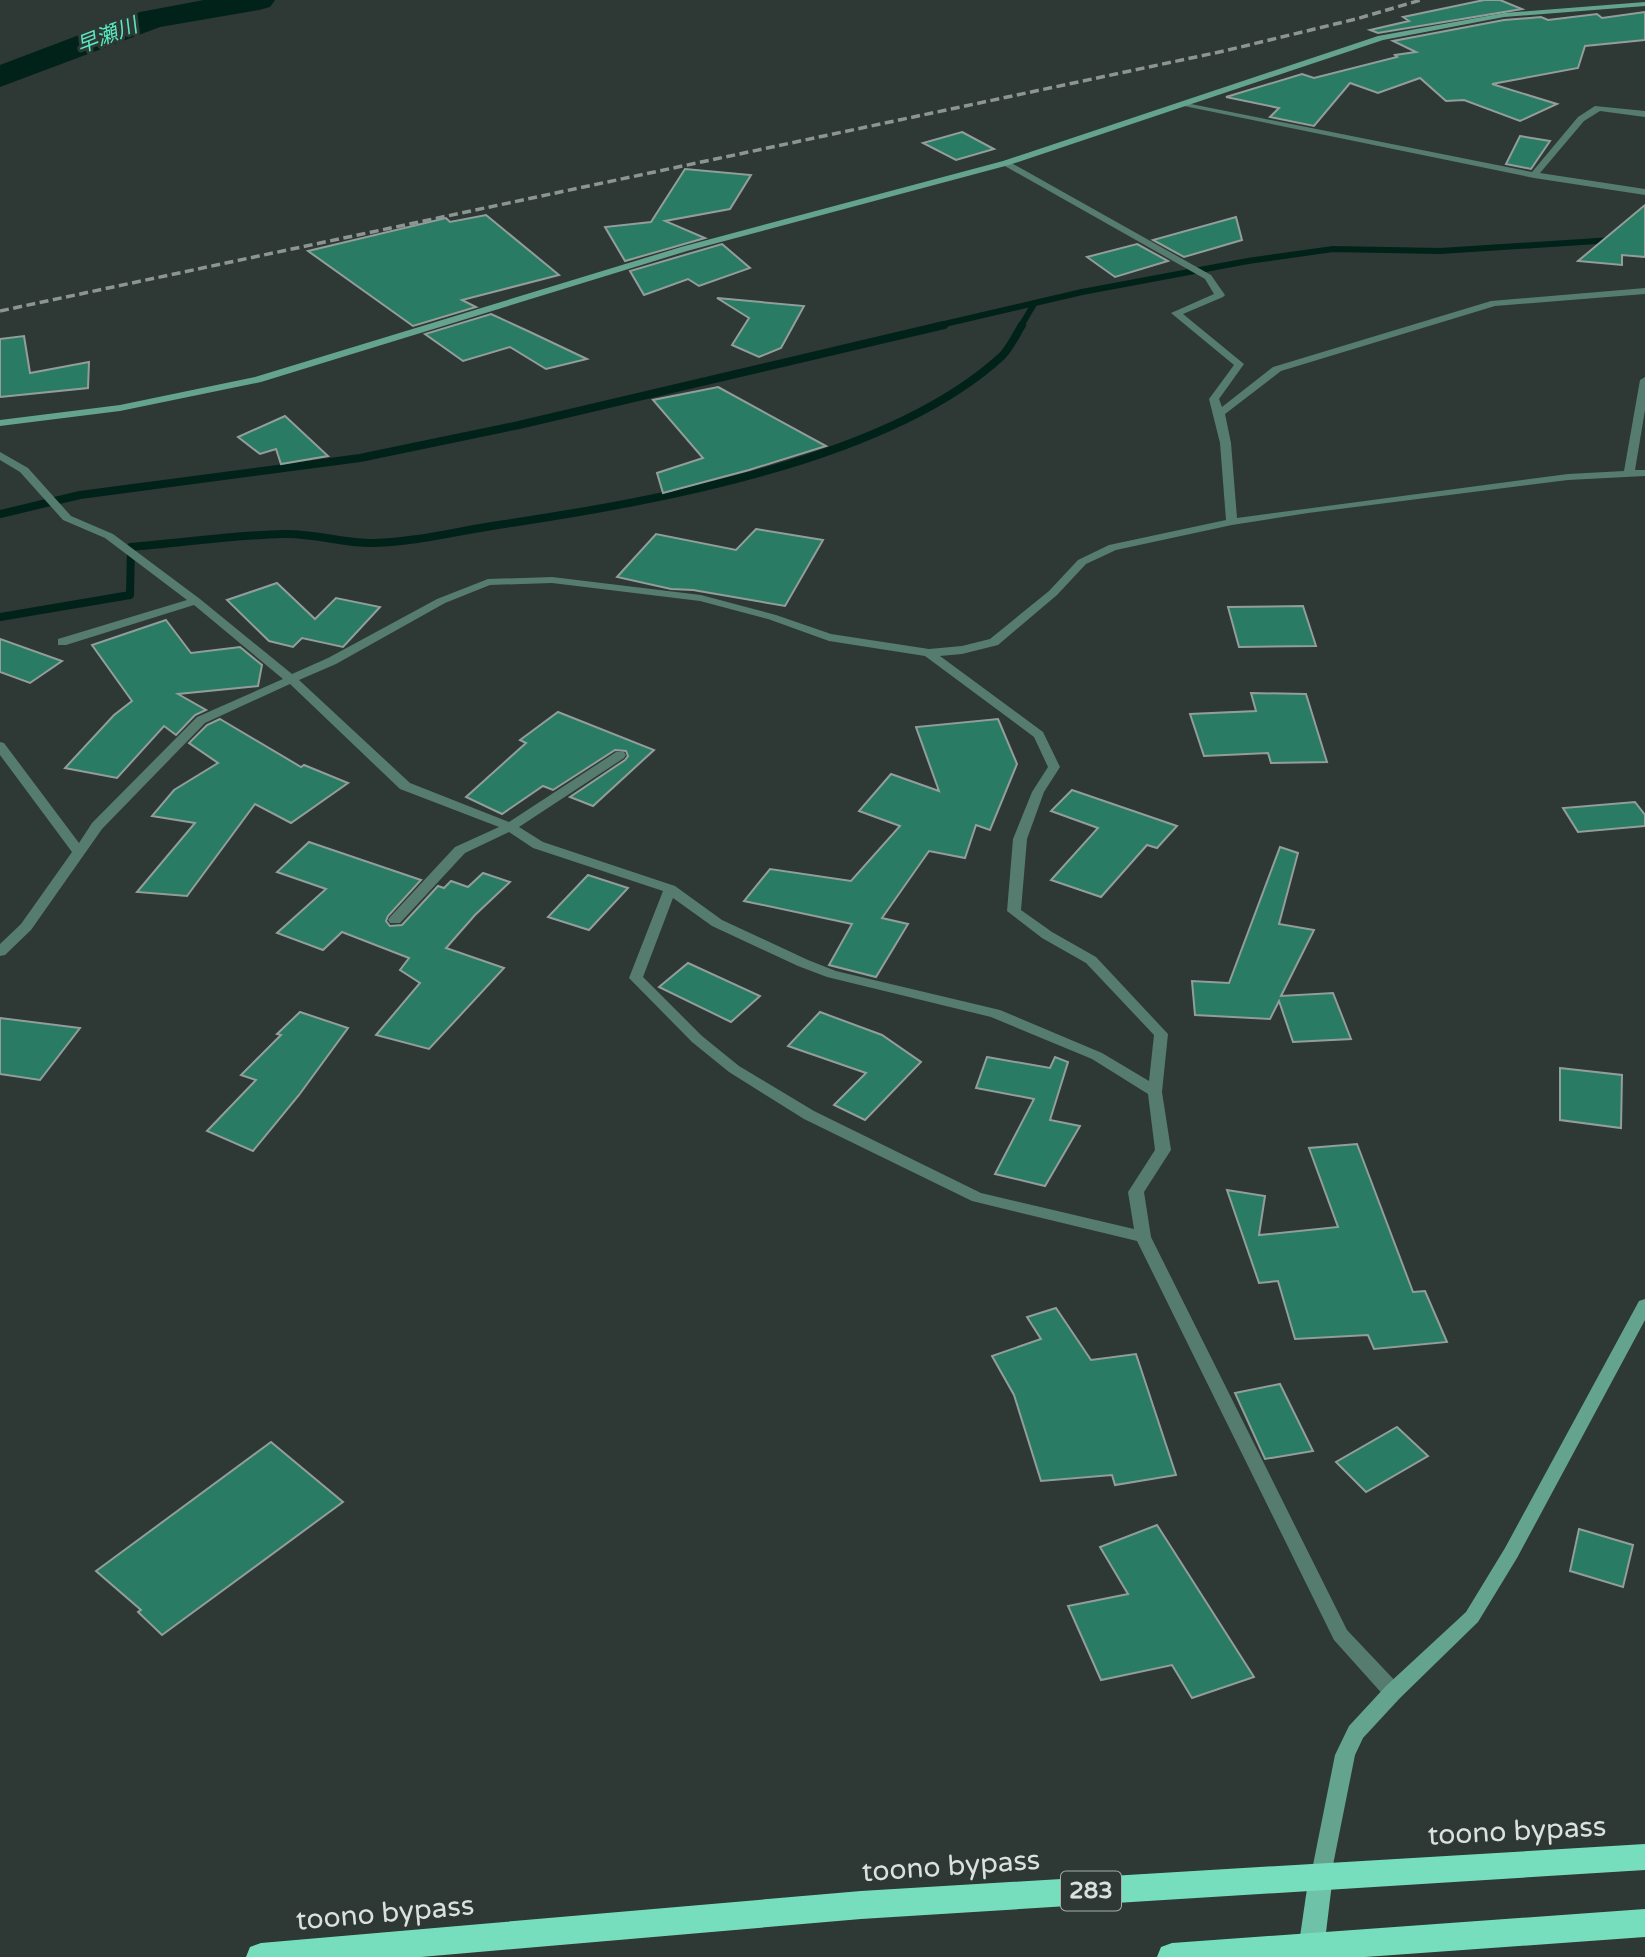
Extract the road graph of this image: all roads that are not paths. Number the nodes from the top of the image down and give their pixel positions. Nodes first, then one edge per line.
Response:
1 (1645, 4) edge
2 (1184, 104) junction
3 (1645, 114) edge
4 (1006, 163) junction
5 (1534, 175) junction
6 (1645, 192) edge
7 (1645, 291) edge
8 (1645, 380) edge
9 (1220, 413) junction
10 (0, 423) edge
11 (0, 455) edge
12 (1629, 473) junction
13 (1645, 473) edge
14 (1232, 522) junction
15 (195, 601) junction
16 (62, 642) dead end
17 (929, 653) junction
18 (292, 680) junction
19 (0, 746) edge
20 (620, 755) dead end
21 (510, 827) junction
22 (79, 852) junction
23 (670, 889) junction
24 (395, 920) dead end
25 (0, 952) edge
26 (1155, 1092) junction
27 (1143, 1237) junction
28 (1645, 1306) edge
29 (1393, 1692) junction
30 (1645, 1857) edge
31 (1321, 1875) junction
32 (1645, 1923) edge
33 (1311, 1953) edge
34 (261, 1957) edge
35 (1172, 1957) edge

1 - 2 street
2 - 4 street
2 - 5 street
3 - 5 street
4 - 9 street
4 - 10 street
5 - 6 street
7 - 9 street
8 - 12 street
9 - 14 street
11 - 15 street
12 - 13 street
12 - 14 street
14 - 17 street
15 - 16 street
15 - 18 street
17 - 18 street
17 - 26 street
18 - 21 street
18 - 22 street
19 - 22 street
20 - 21 street
21 - 23 street
21 - 24 street
22 - 25 street
23 - 26 street
23 - 27 street
26 - 27 street
27 - 29 street
28 - 29 street
29 - 31 street
30 - 31 highway, toono bypass / 283
31 - 33 main road
31 - 34 highway, toono bypass / 283
32 - 33 highway
33 - 35 highway

